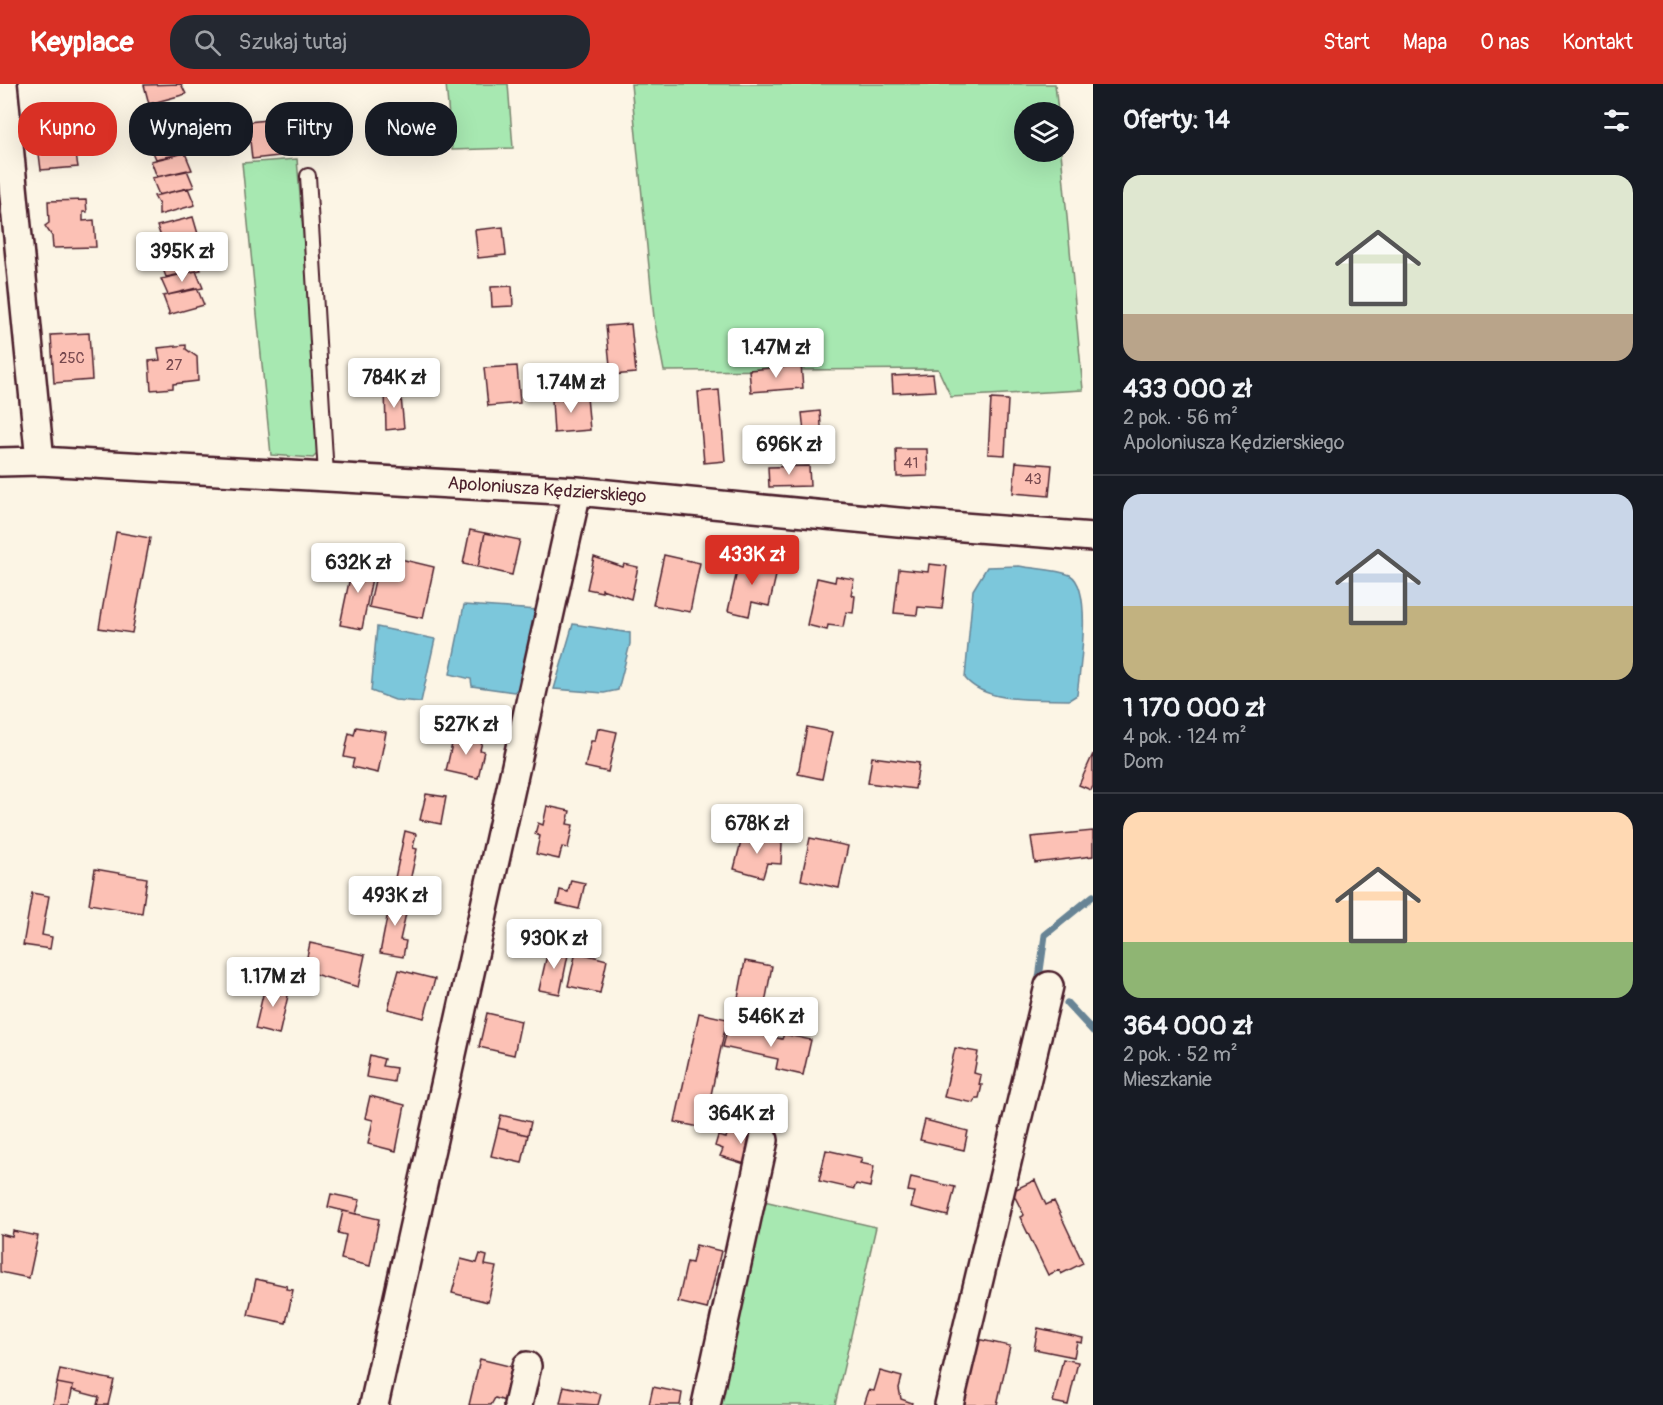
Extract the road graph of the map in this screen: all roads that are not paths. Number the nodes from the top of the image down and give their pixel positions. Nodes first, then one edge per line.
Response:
1 (3, 84) edge
2 (308, 176) dead end
3 (40, 461) junction
4 (0, 462) edge
5 (326, 475) junction
6 (577, 491) junction
7 (1093, 537) edge
8 (1049, 986) dead end
9 (764, 1140) dead end
10 (527, 1366) dead end
11 (374, 1405) edge
12 (518, 1405) edge
13 (706, 1405) edge
14 (949, 1405) edge

1 - 3 street
2 - 5 lane
3 - 4 street, Apoloniusza Kędzierskiego
3 - 5 street, Apoloniusza Kędzierskiego
5 - 6 street, Apoloniusza Kędzierskiego
6 - 7 street, Apoloniusza Kędzierskiego
6 - 11 street
8 - 14 street
9 - 13 street
10 - 12 street

